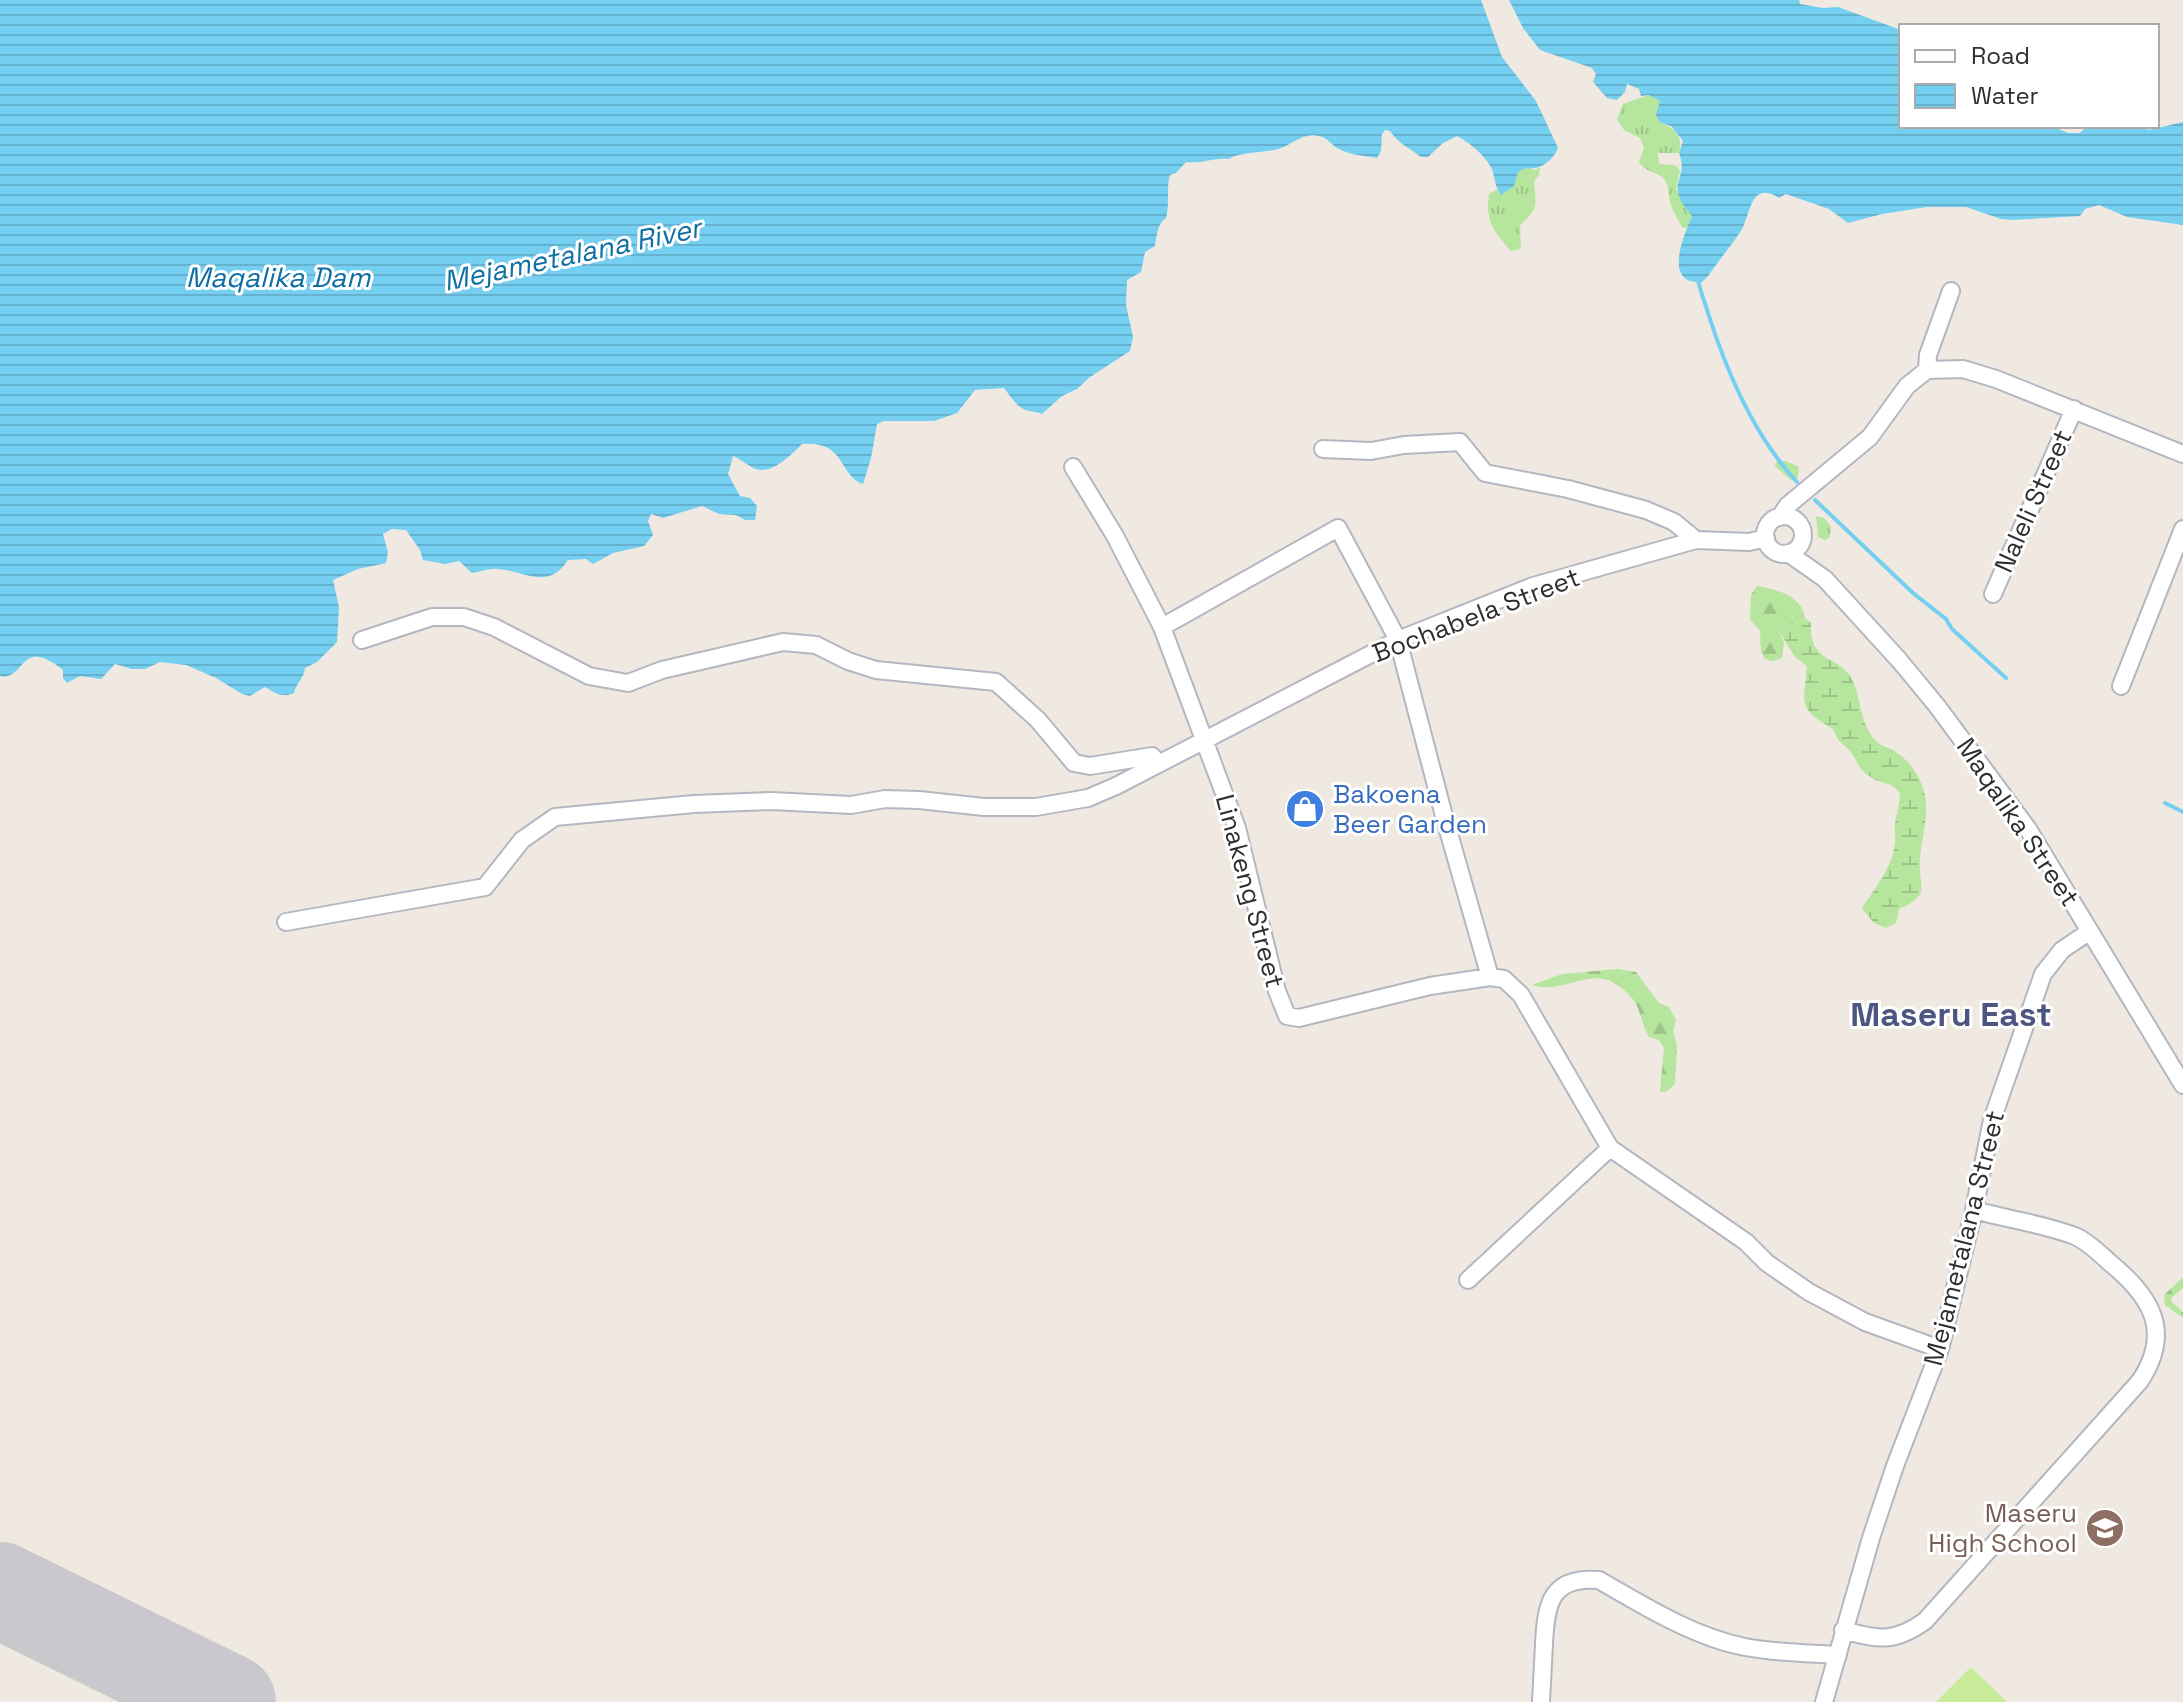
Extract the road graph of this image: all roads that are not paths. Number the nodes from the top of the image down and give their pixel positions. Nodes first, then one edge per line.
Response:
1 (1951, 291) dead end
2 (1927, 370) junction
3 (2074, 409) junction
4 (1323, 449) dead end
5 (2183, 454) edge
6 (1073, 467) dead end
7 (1804, 493) junction
8 (1780, 517) junction
9 (2183, 529) edge
10 (1801, 532) junction
11 (1766, 538) junction
12 (1696, 540) junction
13 (1788, 553) junction
14 (1825, 579) junction
15 (1993, 594) dead end
16 (1162, 627) junction
17 (362, 640) dead end
18 (1398, 640) junction
19 (2121, 686) dead end
20 (1205, 741) junction
21 (1159, 764) junction
22 (286, 922) dead end
23 (2090, 931) junction
24 (1490, 977) junction
25 (2183, 1085) edge
26 (1610, 1148) junction
27 (1974, 1210) junction
28 (1468, 1280) dead end
29 (1940, 1349) junction
30 (1843, 1630) junction
31 (1838, 1655) junction
32 (1541, 1702) edge
33 (1824, 1702) edge

1 - 2 street
2 - 3 street
2 - 7 street
3 - 5 street
3 - 15 street, Naleli Street
4 - 12 street
6 - 16 street, Linakeng Street
7 - 8 street
7 - 10 street
8 - 10 street
8 - 11 street
9 - 19 street
10 - 13 street
10 - 14 street, Maqalika Street
11 - 12 street, Bochabela Street
11 - 13 street
12 - 18 street, Bochabela Street
13 - 14 street, Maqalika Street
14 - 23 street, Maqalika Street
16 - 18 street
16 - 20 street, Linakeng Street
17 - 21 street
18 - 20 street, Bochabela Street
18 - 24 street
20 - 21 street, Bochabela Street
20 - 24 street, Linakeng Street
21 - 22 street, Bochabela Street
23 - 25 street, Maqalika Street
23 - 27 street, Mejametalana Street
24 - 26 street
26 - 28 street
26 - 29 street
27 - 29 street, Mejametalana Street
27 - 30 street
29 - 30 street, Mejametalana Street
30 - 31 street, Mejametalana Street
31 - 32 street
31 - 33 street, Mejametalana Street

